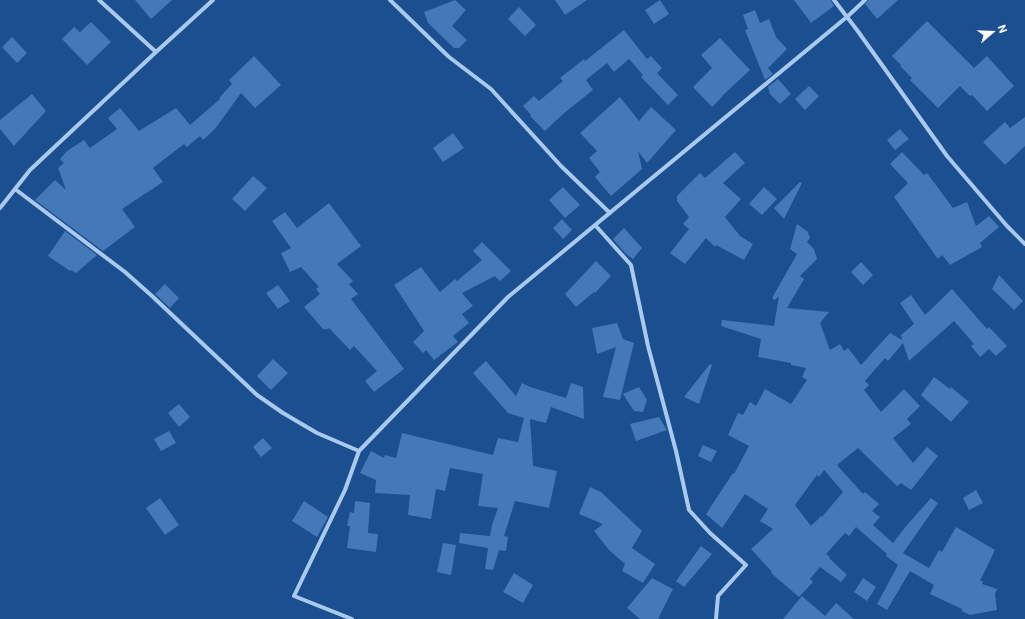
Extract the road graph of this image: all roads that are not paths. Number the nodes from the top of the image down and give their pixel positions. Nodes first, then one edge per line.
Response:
1 (99, 0) edge
2 (213, 0) edge
3 (390, 0) edge
4 (834, 0) edge
5 (865, 0) edge
6 (848, 16) junction
7 (156, 52) junction
8 (16, 189) junction
9 (0, 208) edge
10 (610, 213) junction
11 (595, 225) junction
12 (1025, 244) edge
13 (359, 451) junction
14 (352, 619) edge
15 (716, 619) edge

1 - 7 street
2 - 7 street
3 - 10 street
4 - 6 street
5 - 6 street
6 - 10 street
6 - 12 street
7 - 8 street
8 - 9 street
8 - 13 street
10 - 11 street
11 - 13 street
11 - 15 street
13 - 14 street

